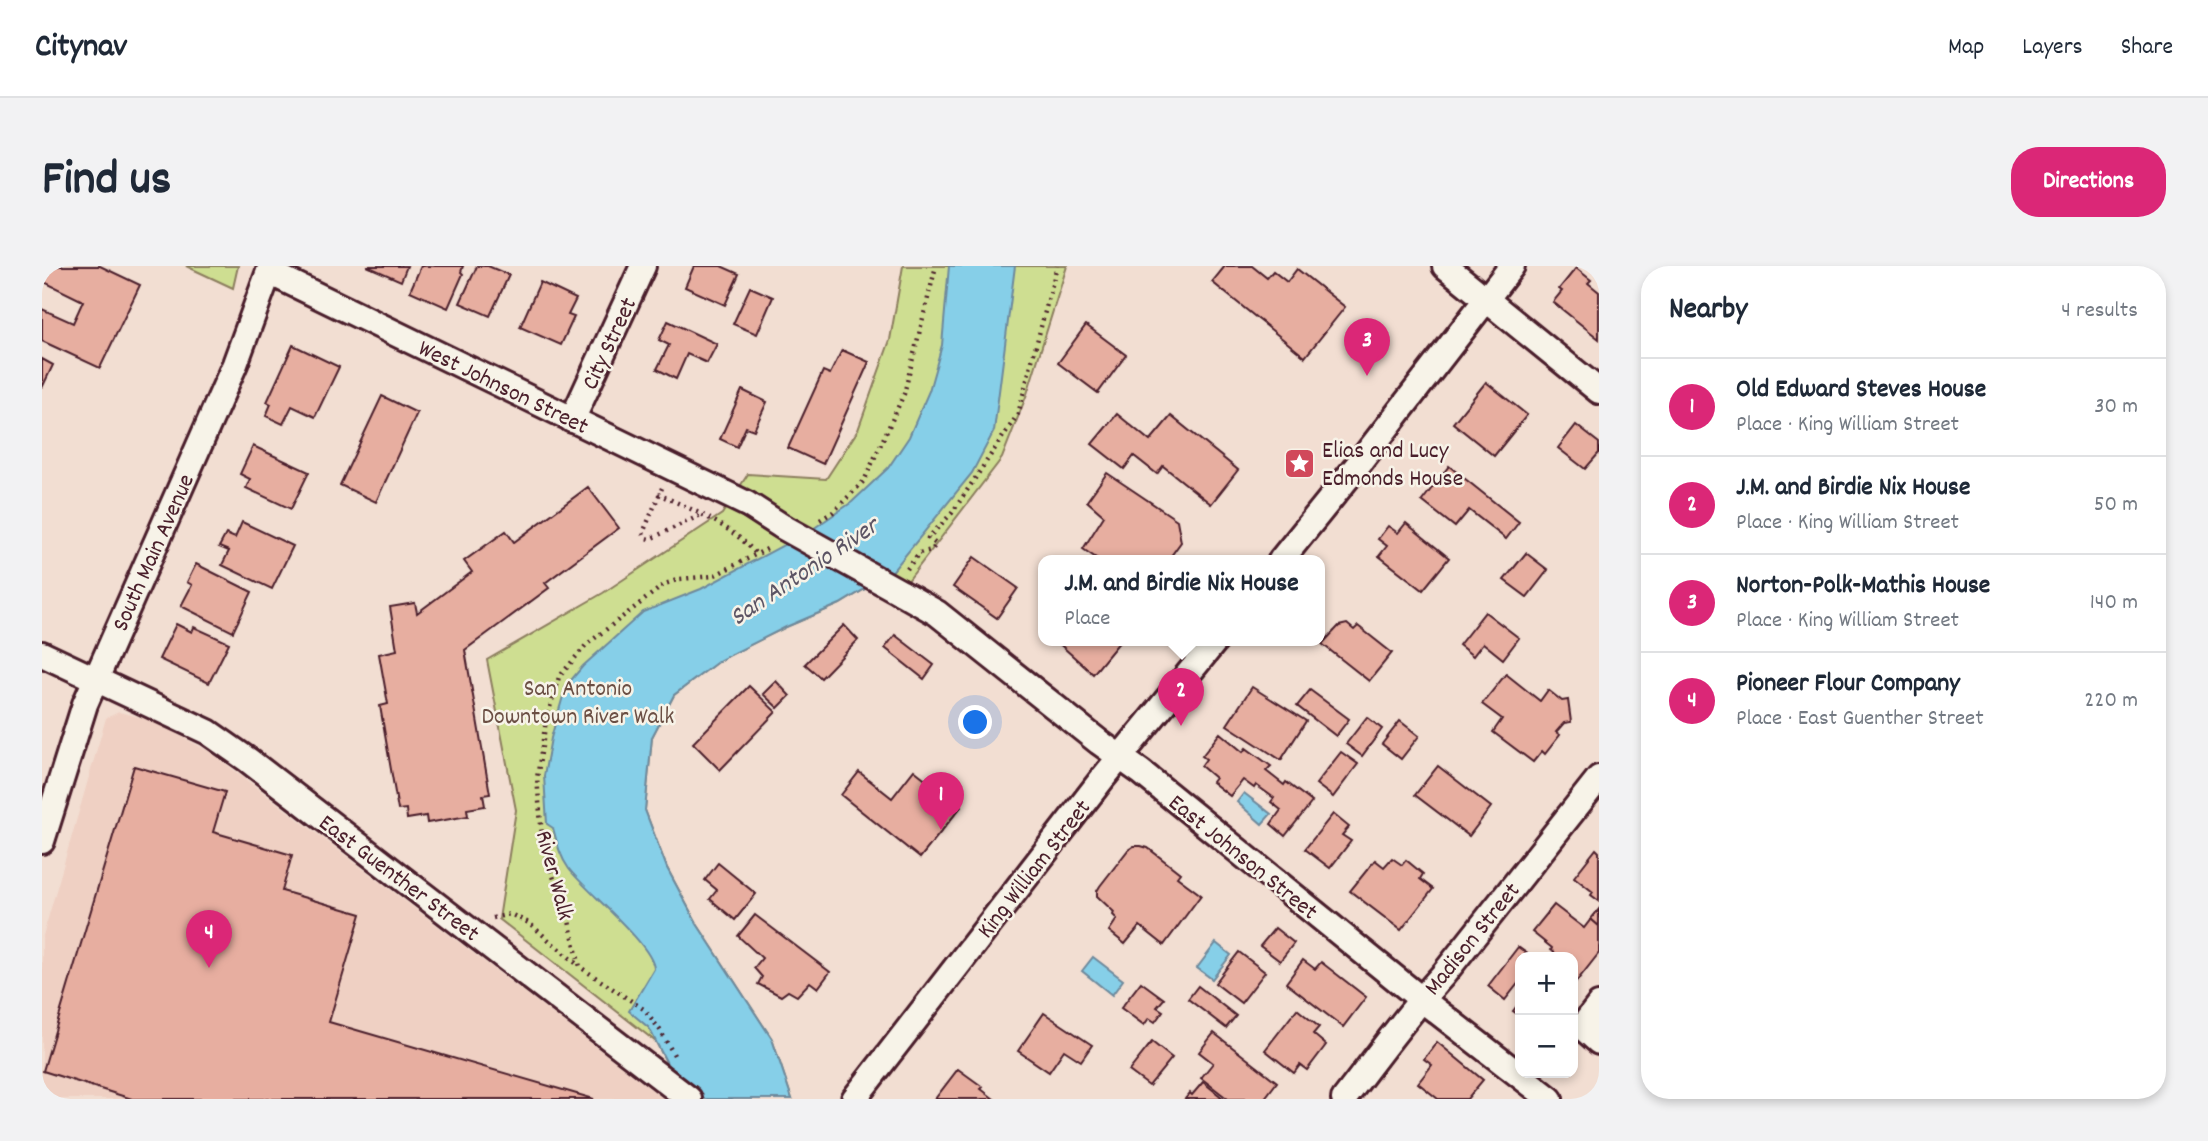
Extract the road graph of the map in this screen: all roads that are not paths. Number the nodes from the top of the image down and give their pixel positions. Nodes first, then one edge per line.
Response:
1 (643, 266) edge
2 (1445, 266) edge
3 (1512, 266) edge
4 (270, 269) edge
5 (1486, 300) junction
6 (1599, 391) edge
7 (572, 420) junction
8 (1286, 555) edge
9 (937, 613) joint
10 (1211, 646) edge
11 (42, 654) edge
12 (96, 679) junction
13 (1121, 758) junction
14 (1599, 778) edge
15 (42, 841) edge
16 (1421, 999) junction
17 (1599, 1005) edge
18 (1599, 1042) edge
19 (689, 1099) edge
20 (854, 1099) edge
21 (1343, 1099) edge
22 (1550, 1099) edge

1 - 7 street, City Street
2 - 5 street
3 - 5 street
4 - 7 street, West Johnson Street
4 - 12 street, South Main Avenue
5 - 6 street
5 - 8 street
7 - 9 street, West Johnson Street, bridge
9 - 13 street, East Johnson Street
10 - 13 street, King William Street
11 - 12 street, East Guenther Street
12 - 15 street, South Main Avenue
12 - 19 street, East Guenther Street
13 - 16 street, East Johnson Street
13 - 20 street, King William Street
14 - 16 street, Madison Street
16 - 21 street, Madison Street
16 - 22 street, East Johnson Street
17 - 18 street

